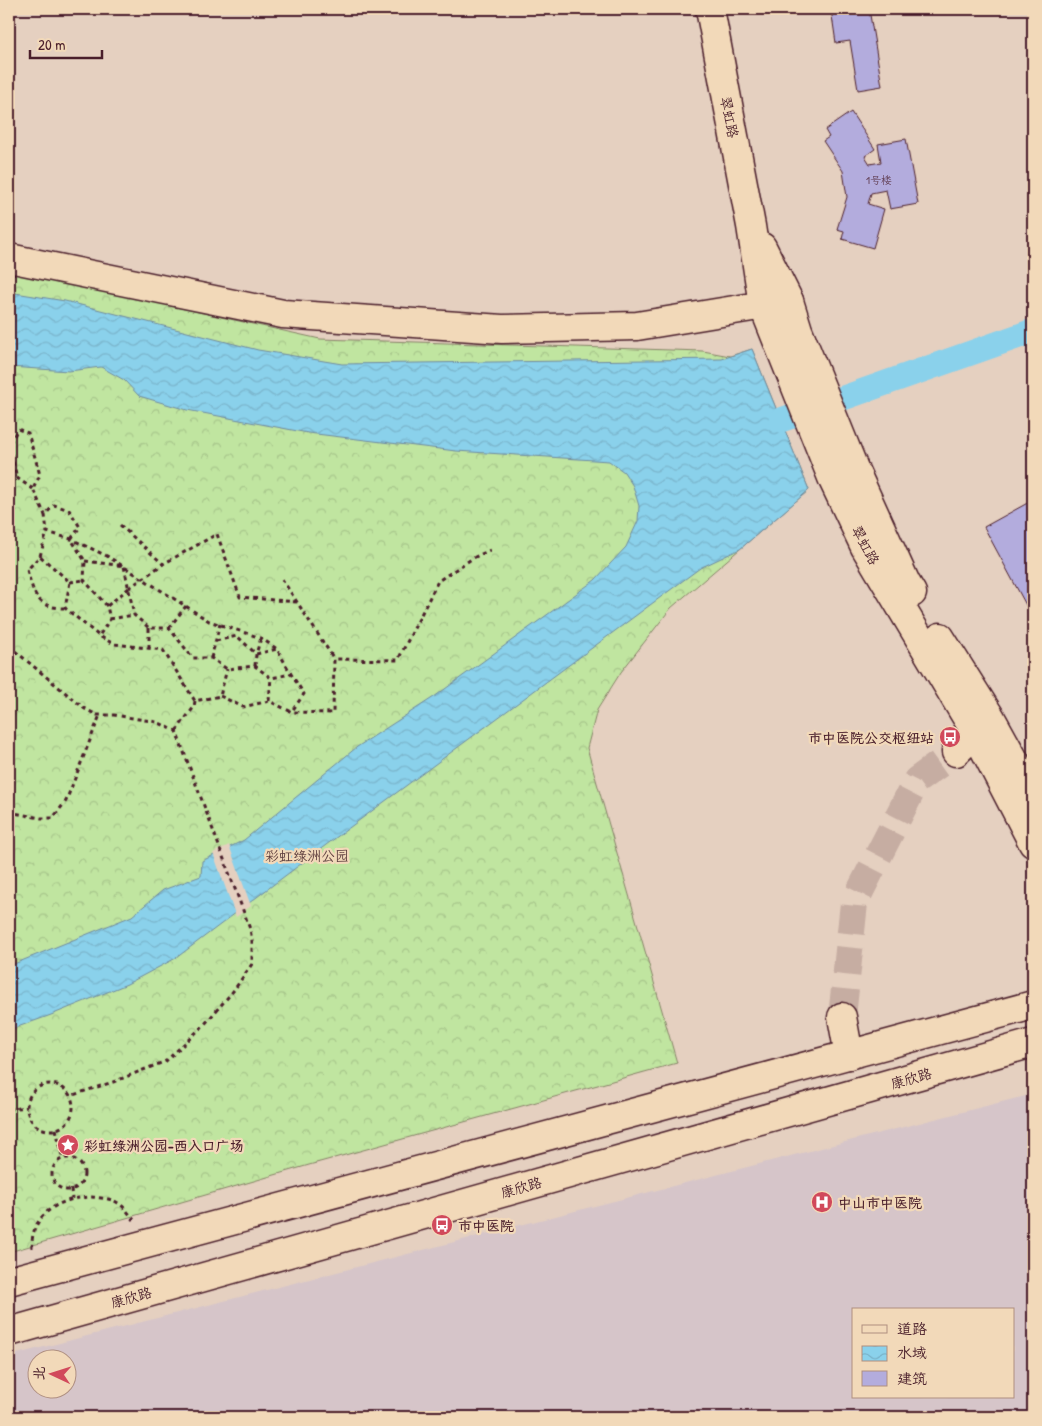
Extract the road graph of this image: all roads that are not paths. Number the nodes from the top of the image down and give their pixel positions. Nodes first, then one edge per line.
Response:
1 (710, 9) edge
2 (9, 258) edge
3 (776, 303) junction
4 (984, 725) junction
5 (956, 752) tunnel mouth
6 (1033, 794) edge
7 (1033, 843) edge
8 (1033, 1005) edge
9 (842, 1017) tunnel mouth
10 (1033, 1043) edge
11 (849, 1054) junction
12 (21, 1277) edge
13 (9, 1332) edge

1 - 3 street, 翠虹路
2 - 3 street
3 - 4 street, 翠虹路
4 - 5 street
4 - 6 street, 翠虹路
4 - 7 street, 翠虹路
8 - 11 street
9 - 11 street
10 - 13 street, 康欣路
11 - 12 street

